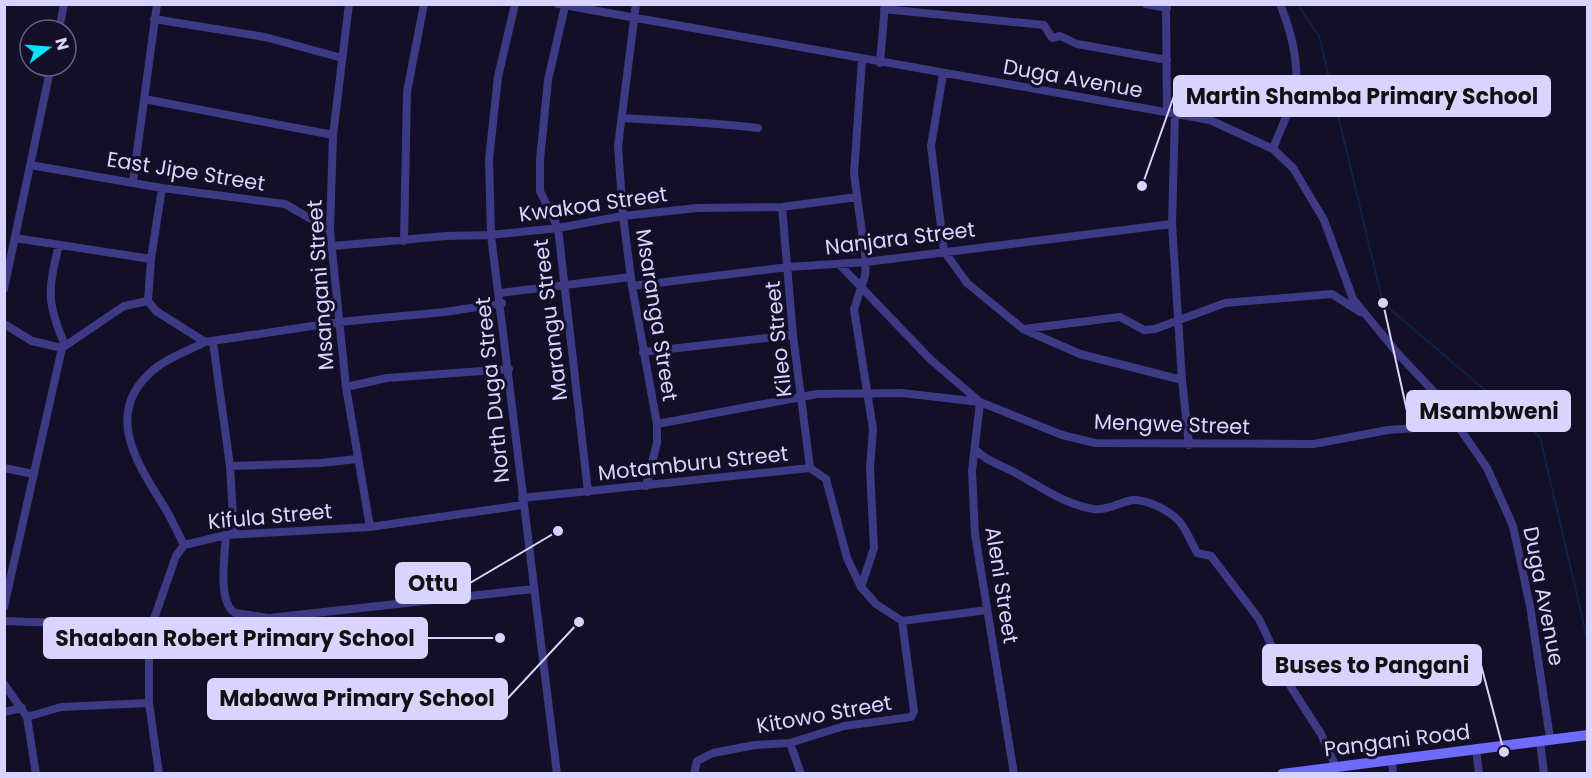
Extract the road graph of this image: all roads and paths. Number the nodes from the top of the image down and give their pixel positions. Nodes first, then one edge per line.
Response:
1 (157, 4) edge
2 (349, 4) edge
3 (424, 4) edge
4 (515, 4) edge
5 (636, 4) edge
6 (1146, 4) edge
7 (1280, 4) edge
8 (562, 5) edge
9 (1167, 6) edge
10 (884, 7) edge
11 (636, 18) junction
12 (154, 20) junction
13 (342, 58) junction
14 (862, 60) junction
15 (1167, 60) junction
16 (880, 63) junction
17 (943, 74) junction
18 (48, 78) edge
19 (144, 99) junction
20 (1171, 113) junction
21 (622, 118) junction
22 (758, 128) dead end
23 (333, 135) junction
24 (1273, 149) junction
25 (30, 165) junction
26 (134, 181) junction
27 (162, 188) junction
28 (857, 197) junction
29 (782, 207) junction
30 (623, 216) junction
31 (1172, 224) junction
32 (558, 228) junction
33 (330, 230) junction
34 (492, 235) junction
35 (15, 238) junction
36 (404, 241) junction
37 (60, 245) junction
38 (333, 246) junction
39 (944, 251) junction
40 (151, 259) junction
41 (866, 262) junction
42 (839, 264) junction
43 (788, 267) junction
44 (6, 270) edge
45 (631, 276) junction
46 (565, 285) junction
47 (632, 286) junction
48 (860, 286) junction
49 (4, 289) edge
50 (500, 293) junction
51 (148, 301) junction
52 (501, 303) junction
53 (1364, 315) junction
54 (1179, 321) junction
55 (339, 322) junction
56 (4, 324) edge
57 (1023, 329) junction
58 (793, 335) junction
59 (209, 342) junction
60 (64, 347) junction
61 (643, 352) junction
62 (509, 369) junction
63 (1182, 380) junction
64 (346, 387) junction
65 (869, 391) junction
66 (802, 395) junction
67 (980, 402) junction
68 (657, 424) junction
69 (1457, 425) junction
70 (1189, 445) junction
71 (975, 449) junction
72 (357, 459) junction
73 (230, 466) junction
74 (4, 468) edge
75 (810, 468) junction
76 (34, 474) junction
77 (646, 486) junction
78 (588, 492) junction
79 (522, 501) junction
80 (370, 527) junction
81 (230, 535) junction
82 (184, 545) junction
83 (861, 587) junction
84 (534, 589) junction
85 (4, 607) edge
86 (987, 610) junction
87 (4, 621) edge
88 (902, 621) junction
89 (149, 633) junction
90 (4, 684) edge
91 (149, 703) junction
92 (22, 708) junction
93 (4, 712) edge
94 (27, 717) junction
95 (1587, 735) edge
96 (1545, 740) junction
97 (790, 743) junction
98 (1476, 749) junction
99 (1392, 760) junction
100 (1336, 767) junction
101 (36, 774) edge
102 (159, 774) edge
103 (557, 774) edge
104 (694, 774) edge
105 (801, 774) edge
106 (1014, 774) edge
107 (1282, 774) edge
108 (1393, 774) edge
109 (1479, 774) edge
110 (1544, 774) edge

1 - 12 street
2 - 13 street, Msangani Street
3 - 36 street
4 - 34 street, North Duga Street
5 - 11 street, Msaranga Street
6 - 9 street
7 - 24 street
8 - 11 street, Duga Avenue
8 - 32 street, Marangu Street
9 - 15 street
10 - 15 street
10 - 16 street
11 - 14 street, Duga Avenue
11 - 21 street, Msaranga Street
12 - 13 street
12 - 19 street
13 - 23 street, Msangani Street
14 - 16 street, Duga Avenue
14 - 28 street
15 - 20 street
16 - 17 street, Duga Avenue
17 - 20 street, Duga Avenue
17 - 39 street
18 - 25 street
19 - 23 street
19 - 26 street
20 - 24 street, Duga Avenue
20 - 31 street
21 - 22 street
21 - 30 street, Msaranga Street
23 - 33 street, Msangani Street
24 - 53 street, Duga Avenue
25 - 26 street, East Jipe Street
25 - 35 street
26 - 27 street, East Jipe Street
27 - 33 street, East Jipe Street
27 - 40 street
28 - 29 street, Kwakoa Street
28 - 41 street
29 - 30 street, Kwakoa Street
29 - 43 street, Kileo Street
30 - 32 street, Kwakoa Street
30 - 45 street, Msaranga Street
31 - 39 street, Nanjara Street
31 - 54 street
32 - 34 street, Kwakoa Street
32 - 46 street, Marangu Street
33 - 38 street, Msangani Street
34 - 36 street, Kwakoa Street
34 - 50 street, North Duga Street
35 - 37 street
35 - 44 street
36 - 38 street, Kwakoa Street
37 - 40 street
37 - 60 street
38 - 55 street, Msangani Street
39 - 41 street, Nanjara Street
39 - 57 street
40 - 51 street
41 - 42 street, Nanjara Street
41 - 48 street
42 - 43 street, Nanjara Street
42 - 48 street, Mengwe Street
43 - 47 street, Nanjara Street
43 - 58 street, Kileo Street
44 - 49 street
45 - 46 street
45 - 47 street, Msaranga Street
46 - 50 street
46 - 78 street, Marangu Street
47 - 61 street, Msaranga Street
48 - 65 street
48 - 67 street, Mengwe Street
50 - 52 street, North Duga Street
51 - 59 street
51 - 60 street
52 - 55 street
52 - 62 street, North Duga Street
53 - 54 street
53 - 69 street, Duga Avenue
54 - 57 street
54 - 63 street
55 - 59 street
55 - 64 street, Msangani Street
56 - 60 street
57 - 63 street
58 - 61 street
58 - 66 street, Kileo Street
59 - 73 street
59 - 82 street
60 - 76 street
61 - 68 street, Msaranga Street
62 - 64 street
62 - 79 street, North Duga Street
63 - 70 street
64 - 72 street, Msangani Street
65 - 66 street
65 - 67 street
65 - 83 street
66 - 68 street
66 - 75 street, Kileo Street
67 - 70 street, Mengwe Street
67 - 71 street, Aleni Street
68 - 77 street, Msaranga Street
69 - 70 street, Mengwe Street
69 - 96 street, Duga Avenue
71 - 86 street, Aleni Street
71 - 100 street
72 - 73 street
72 - 80 street, Msangani Street
73 - 81 street
74 - 76 street
75 - 77 street, Motamburu Street
75 - 83 street, Motamburu Street
76 - 85 street
77 - 78 street, Motamburu Street
78 - 79 street, Motamburu Street
79 - 80 street, Kifula Street
79 - 84 street, North Duga Street
80 - 81 street, Kifula Street
81 - 82 street, Kifula Street
81 - 84 street
82 - 89 street, Kifula Street
83 - 88 street, Motamburu Street
84 - 103 street, North Duga Street
86 - 88 street
86 - 106 street, Aleni Street
87 - 89 street
88 - 97 street, Kitowo Street
89 - 91 street, Kifula Street
90 - 92 street
91 - 94 street
91 - 102 street, Kifula Street
92 - 93 street
92 - 94 street
94 - 101 street
95 - 96 main road, Pangani Road
96 - 98 main road, Pangani Road
96 - 110 street, Duga Avenue
97 - 104 street, Kitowo Street
97 - 105 street
98 - 99 main road, Pangani Road
98 - 109 street
99 - 100 main road, Pangani Road
99 - 108 street
100 - 107 main road, Pangani Road

